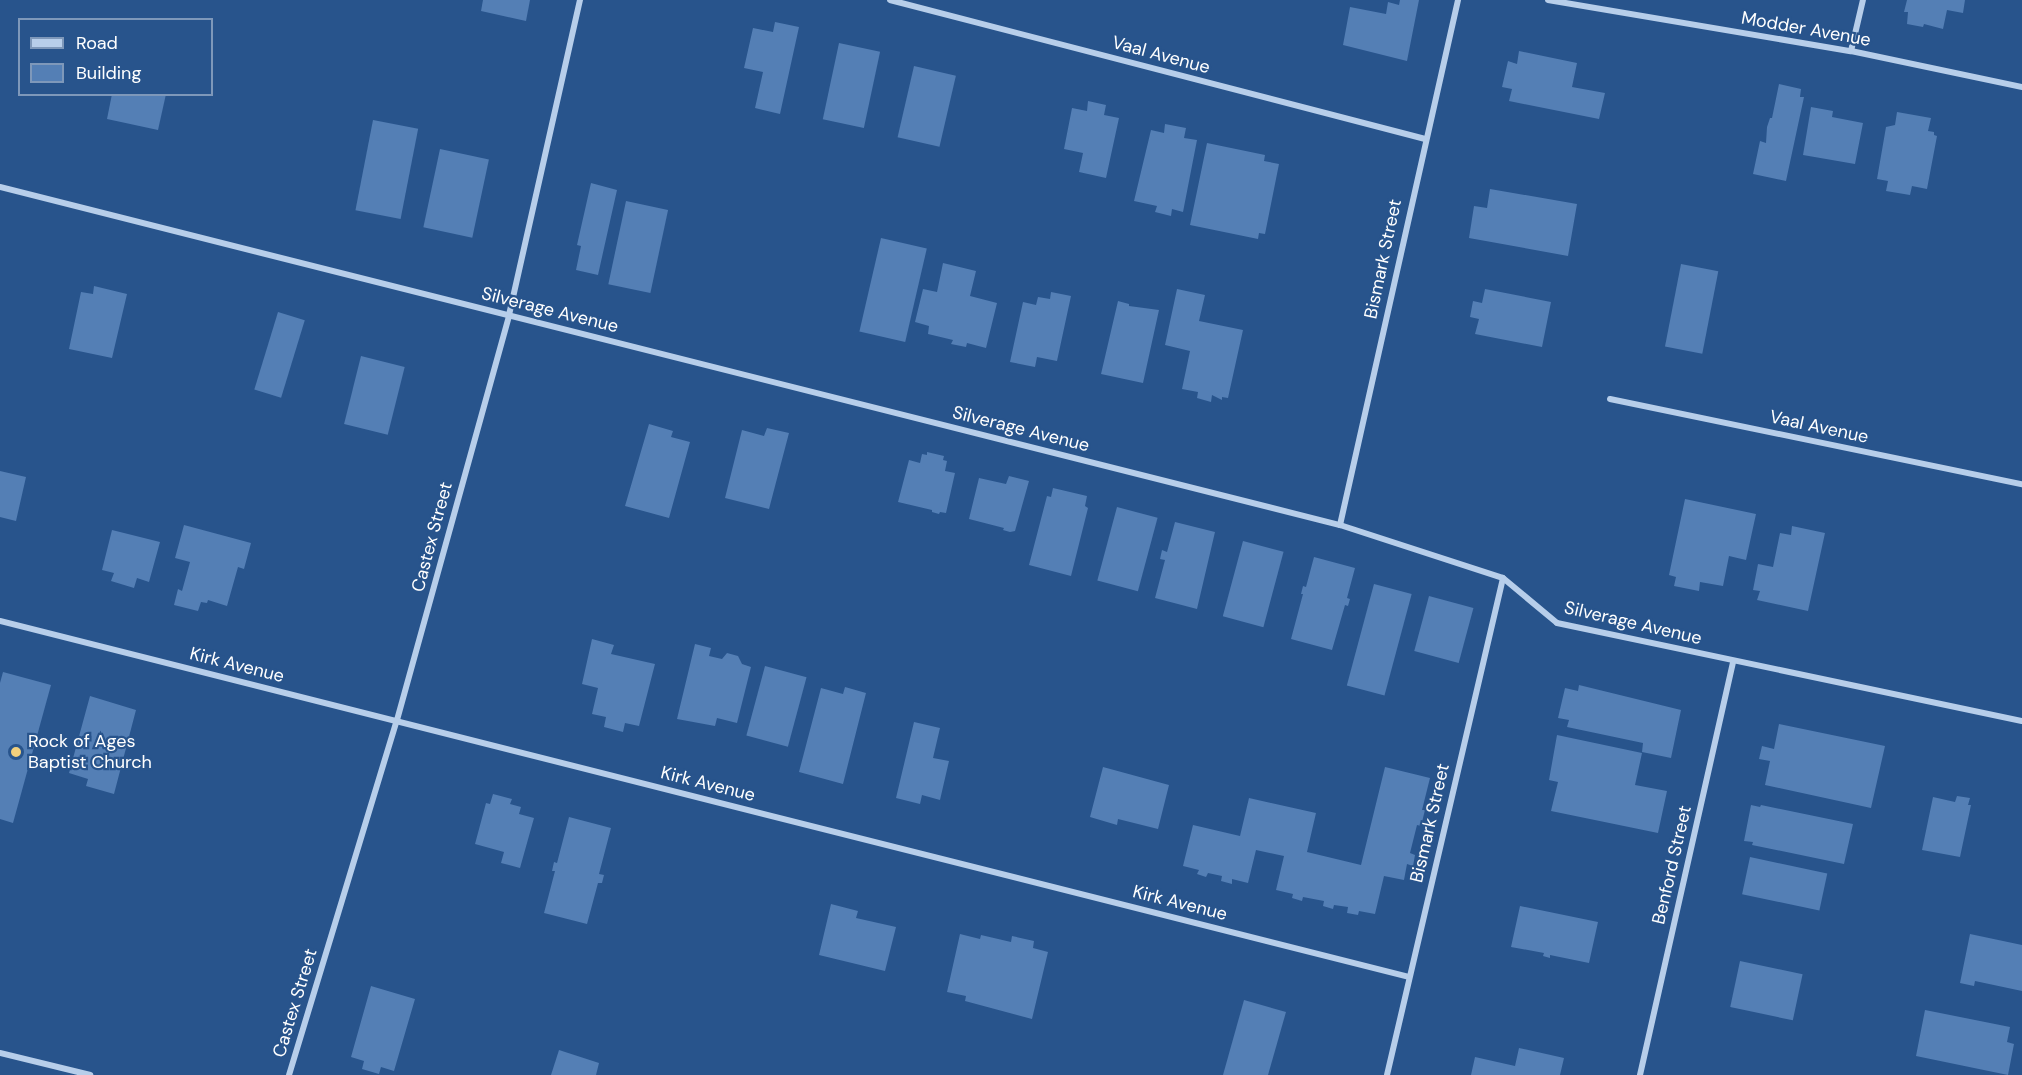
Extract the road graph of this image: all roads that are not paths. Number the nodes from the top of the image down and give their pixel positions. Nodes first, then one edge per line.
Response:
1 (580, 0) edge
2 (890, 0) edge
3 (1458, 0) edge
4 (1548, 0) edge
5 (1863, 0) edge
6 (1851, 51) junction
7 (2022, 87) edge
8 (1425, 139) junction
9 (0, 187) edge
10 (508, 315) junction
11 (1610, 399) dead end
12 (2022, 484) edge
13 (1340, 525) junction
14 (1503, 578) junction
15 (0, 621) edge
16 (1733, 662) junction
17 (397, 720) junction
18 (2022, 721) edge
19 (1409, 977) junction
20 (0, 1053) edge
21 (90, 1075) edge
22 (289, 1075) edge
23 (1387, 1075) edge
24 (1640, 1075) edge

1 - 10 street, Castex Street
2 - 8 street, Vaal Avenue
3 - 8 street, Bismark Street
4 - 6 street, Modder Avenue
5 - 6 street
6 - 7 street, Modder Avenue
8 - 13 street, Bismark Street
9 - 10 street, Silverage Avenue
10 - 13 street, Silverage Avenue
10 - 17 street, Castex Street
11 - 12 street, Vaal Avenue
13 - 14 street, Silverage Avenue
14 - 16 street, Silverage Avenue
14 - 19 street, Bismark Street
15 - 17 street, Kirk Avenue
16 - 18 street, Silverage Avenue
16 - 24 street, Benford Street
17 - 19 street, Kirk Avenue
17 - 22 street, Castex Street
19 - 23 street, Bismark Street
20 - 21 street

